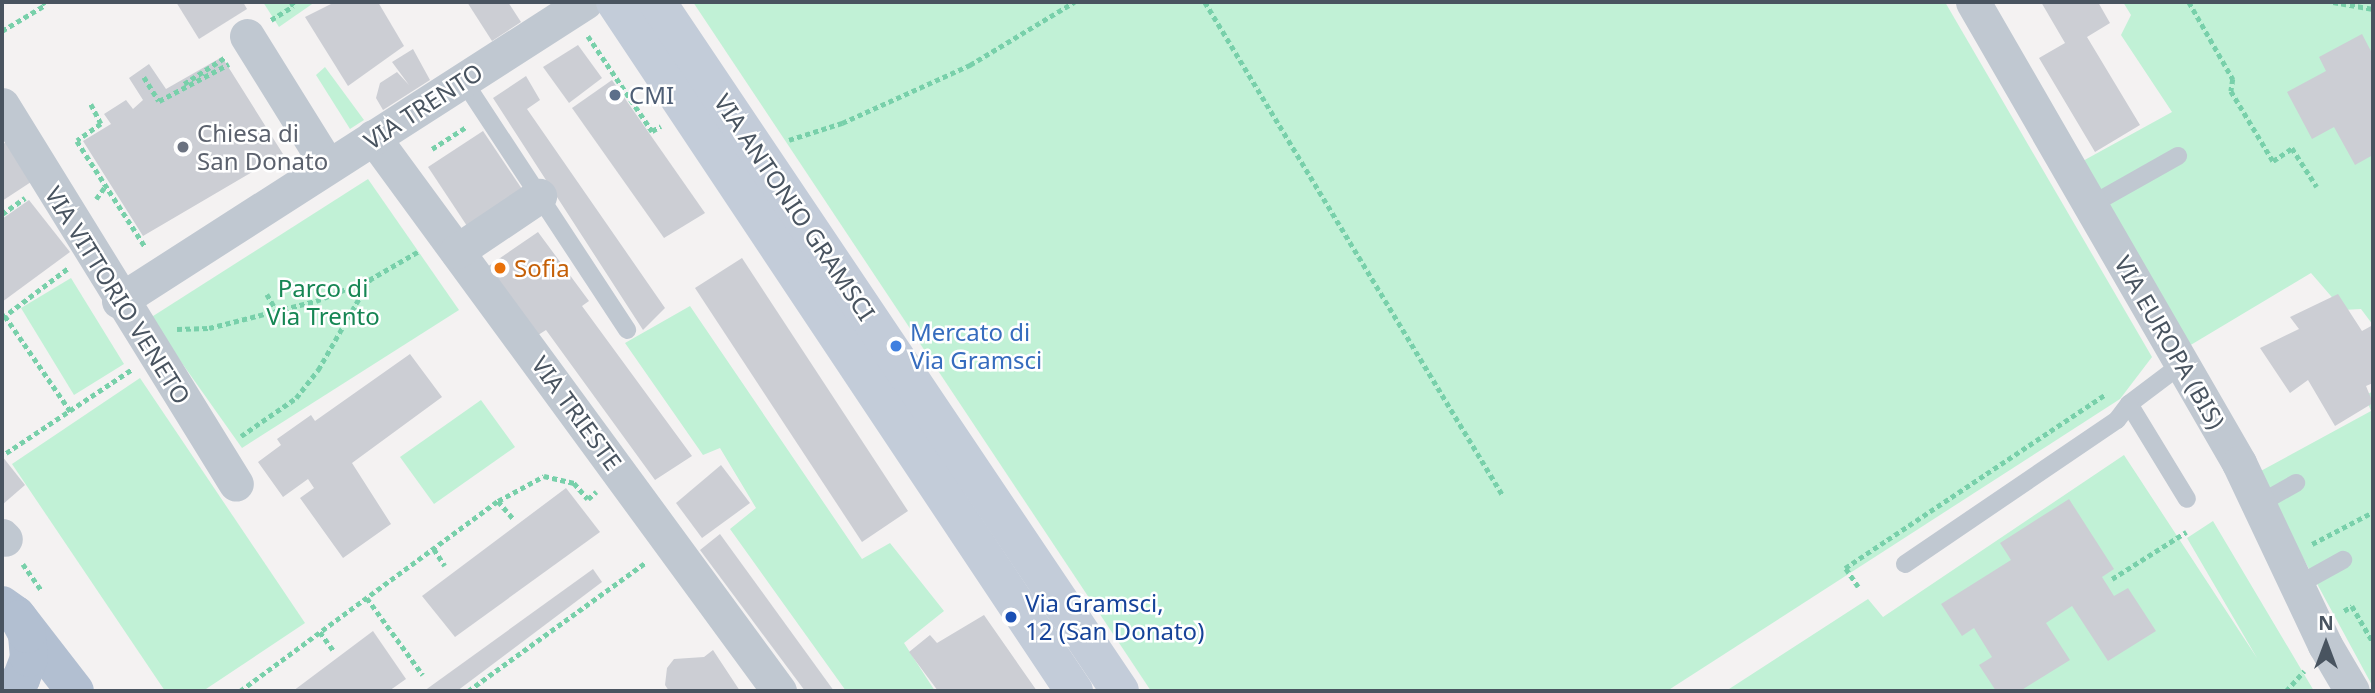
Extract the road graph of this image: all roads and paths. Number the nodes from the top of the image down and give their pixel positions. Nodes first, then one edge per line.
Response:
1 (43, 2) edge
2 (291, 2) edge
3 (615, 2) edge
4 (657, 2) edge
5 (1074, 2) edge
6 (1205, 2) edge
7 (1973, 2) edge
8 (2189, 2) edge
9 (2333, 2) edge
10 (2373, 9) edge
11 (585, 17) edge
12 (2, 32) edge
13 (250, 40) junction
14 (144, 78) dead end
15 (463, 80) junction
16 (184, 84) junction
17 (5, 93) edge
18 (90, 104) dead end
19 (668, 122) dead end
20 (465, 127) dead end
21 (373, 137) junction
22 (779, 144) dead end
23 (432, 149) dead end
24 (2178, 156) dead end
25 (328, 166) junction
26 (2316, 187) dead end
27 (539, 196) junction
28 (2091, 205) junction
29 (423, 248) dead end
30 (457, 251) junction
31 (153, 260) dead end
32 (76, 262) dead end
33 (369, 280) junction
34 (267, 294) dead end
35 (278, 313) junction
36 (3, 317) edge
37 (137, 329) junction
38 (627, 330) dead end
39 (2182, 365) junction
40 (2129, 404) junction
41 (71, 411) junction
42 (215, 451) junction
43 (6, 453) dead end
44 (622, 474) junction
45 (2296, 483) dead end
46 (236, 484) dead end
47 (1502, 494) dead end
48 (2187, 499) dead end
49 (498, 501) junction
50 (2257, 505) junction
51 (2373, 512) edge
52 (513, 518) dead end
53 (1006, 521) junction
54 (2186, 532) dead end
55 (670, 540) junction
56 (973, 541) junction
57 (433, 549) junction
58 (2343, 560) dead end
59 (1905, 565) dead end
60 (445, 566) dead end
61 (2290, 573) junction
62 (2112, 579) dead end
63 (1858, 587) dead end
64 (367, 598) junction
65 (10, 611) edge
66 (320, 632) junction
67 (334, 652) dead end
68 (422, 675) dead end
69 (9, 691) edge
70 (75, 691) edge
71 (240, 691) edge
72 (468, 691) edge
73 (779, 691) edge
74 (1074, 691) edge
75 (1120, 691) edge
76 (2351, 691) edge

1 - 12 path
2 - 13 path
3 - 56 street, VIA ANTONIO GRAMSCI
4 - 53 street, VIA ANTONIO GRAMSCI
5 - 22 path
6 - 47 path
7 - 28 street, VIA EUROPA (BIS)
8 - 26 path
9 - 10 path
11 - 15 street, VIA TRENTO
11 - 19 path
13 - 16 path
13 - 16 path
13 - 25 street
14 - 16 path
15 - 21 street, VIA TRENTO
15 - 27 lane
17 - 37 street, VIA VITTORIO VENETO
18 - 31 path
20 - 23 path
21 - 25 street, VIA TRENTO
21 - 30 street, VIA TRIESTE
24 - 28 lane
25 - 37 street, VIA TRENTO
27 - 30 street
27 - 38 lane
28 - 39 street, VIA EUROPA (BIS)
29 - 33 path
30 - 44 street, VIA TRIESTE
32 - 36 path
33 - 35 path
33 - 42 path
34 - 35 path
35 - 37 path
36 - 41 path
37 - 41 path
37 - 42 street, VIA VITTORIO VENETO
39 - 40 lane
39 - 50 street, VIA EUROPA (BIS)
40 - 48 lane
40 - 59 lane
40 - 63 path
41 - 43 path
42 - 46 street, VIA VITTORIO VENETO
44 - 49 path
44 - 55 street, VIA TRIESTE
45 - 50 lane
49 - 52 path
49 - 57 path
50 - 61 street, VIA EUROPA (BIS)
51 - 61 path
53 - 56 street
53 - 75 street, VIA ANTONIO GRAMSCI
54 - 62 path
55 - 72 path
55 - 73 street, VIA TRIESTE
56 - 74 street, VIA ANTONIO GRAMSCI
57 - 60 path
57 - 64 path
58 - 61 lane
61 - 76 street, VIA EUROPA (BIS)
64 - 66 path
64 - 68 path
65 - 69 main road
65 - 70 main road
66 - 67 path
66 - 71 path

